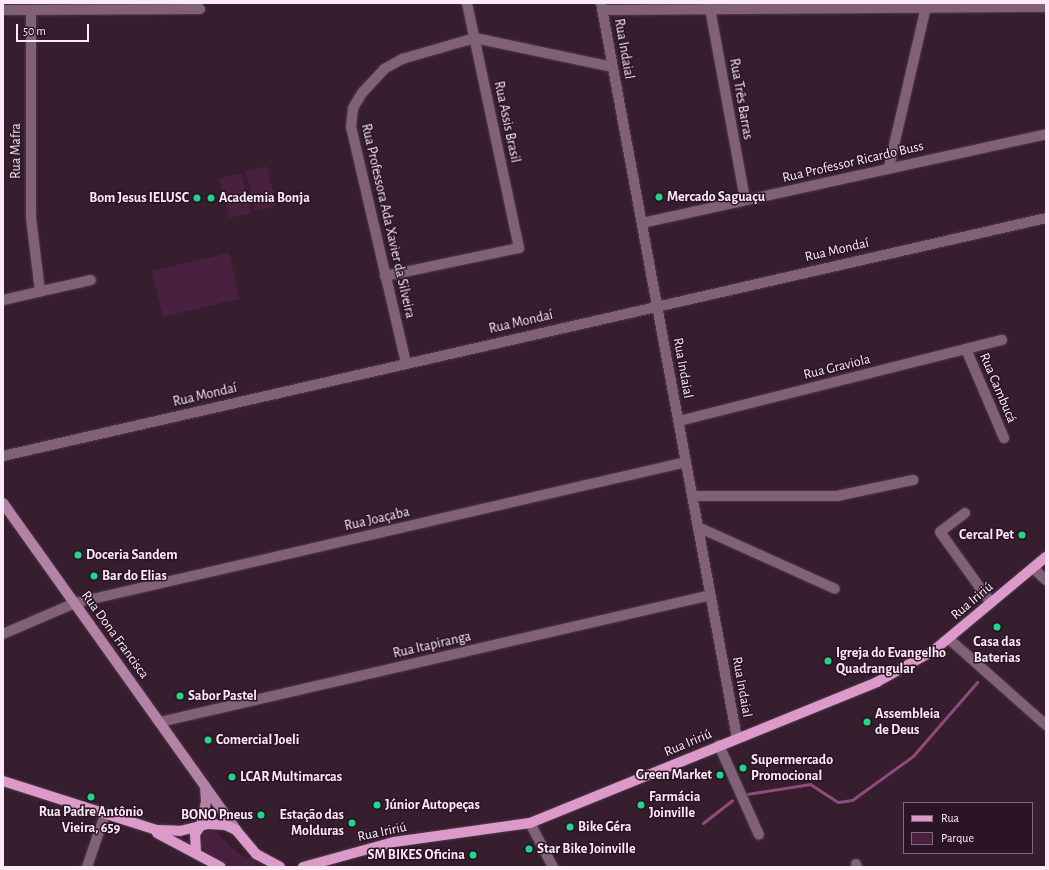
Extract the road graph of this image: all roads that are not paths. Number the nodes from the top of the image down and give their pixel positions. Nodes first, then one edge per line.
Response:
1 (467, 3) edge
2 (602, 6) edge
3 (710, 6) edge
4 (927, 6) edge
5 (1046, 7) edge
6 (3, 10) edge
7 (31, 10) junction
8 (200, 10) dead end
9 (475, 38) junction
10 (613, 67) junction
11 (1046, 134) edge
12 (889, 167) junction
13 (745, 200) junction
14 (1046, 218) edge
15 (642, 223) junction
16 (385, 276) junction
17 (91, 280) dead end
18 (40, 291) junction
19 (3, 300) edge
20 (657, 305) junction
21 (1002, 340) dead end
22 (966, 349) junction
23 (406, 363) junction
24 (678, 422) junction
25 (1004, 438) dead end
26 (3, 456) edge
27 (686, 462) junction
28 (913, 480) dead end
29 (692, 496) junction
30 (3, 503) edge
31 (965, 513) dead end
32 (698, 527) junction
33 (1046, 557) edge
34 (1033, 568) junction
35 (1046, 580) edge
36 (835, 589) dead end
37 (711, 595) junction
38 (75, 603) junction
39 (991, 604) junction
40 (3, 634) edge
41 (950, 638) junction
42 (160, 722) junction
43 (1046, 724) edge
44 (737, 738) junction
45 (719, 745) junction
46 (3, 781) edge
47 (204, 784) junction
48 (106, 814) junction
49 (530, 823) junction
50 (202, 825) junction
51 (146, 827) junction
52 (236, 830) junction
53 (759, 835) dead end
54 (196, 852) junction
55 (88, 867) edge
56 (220, 867) edge
57 (280, 867) edge
58 (303, 867) edge
59 (553, 867) edge

1 - 9 street, Rua Assis Brasil
2 - 3 street
2 - 10 street, Rua Indaial
3 - 4 street
3 - 13 street, Rua Três Barras
4 - 5 street
4 - 12 street
6 - 7 street
7 - 8 street
7 - 18 street, Rua Mafra
9 - 10 street, Rua Professora Ada Xavier da Silveira
9 - 16 street, Rua Professora Ada Xavier da Silveira
9 - 16 street, Rua Assis Brasil
10 - 15 street, Rua Indaial
11 - 12 street, Rua Professor Ricardo Buss
12 - 13 street, Rua Professor Ricardo Buss
13 - 15 street, Rua Professor Ricardo Buss
14 - 20 street, Rua Mondaí
15 - 20 street, Rua Indaial
16 - 23 street, Rua Professora Ada Xavier da Silveira
17 - 18 street
18 - 19 street
20 - 23 street, Rua Mondaí
20 - 24 street, Rua Indaial
21 - 22 street, Rua Graviola
22 - 24 street, Rua Graviola
22 - 25 street, Rua Cambucá
23 - 26 street, Rua Mondaí
24 - 27 street, Rua Indaial
27 - 29 street, Rua Indaial
27 - 38 street, Rua Joaçaba
28 - 29 street
29 - 32 street, Rua Indaial
30 - 38 main road, Rua Dona Francisca
31 - 39 street
32 - 36 street
32 - 37 street, Rua Indaial
33 - 34 main road, Rua Iririú
34 - 35 street
34 - 39 main road, Rua Iririú
37 - 42 street, Rua Itapiranga
37 - 44 street, Rua Indaial
38 - 40 street, Rua Joaçaba
38 - 42 main road, Rua Dona Francisca
39 - 41 main road, Rua Iririú
41 - 43 street
41 - 44 main road, Rua Iririú
42 - 47 main road, Rua Dona Francisca
44 - 45 main road, Rua Iririú
45 - 49 main road, Rua Iririú
45 - 53 street
46 - 48 main road
47 - 50 main road
47 - 52 main road, Rua Dona Francisca
48 - 51 main road
48 - 55 street
49 - 58 main road, Rua Iririú
49 - 59 street
50 - 51 main road
50 - 52 main road
50 - 54 main road
51 - 54 main road
52 - 57 main road
54 - 56 main road

